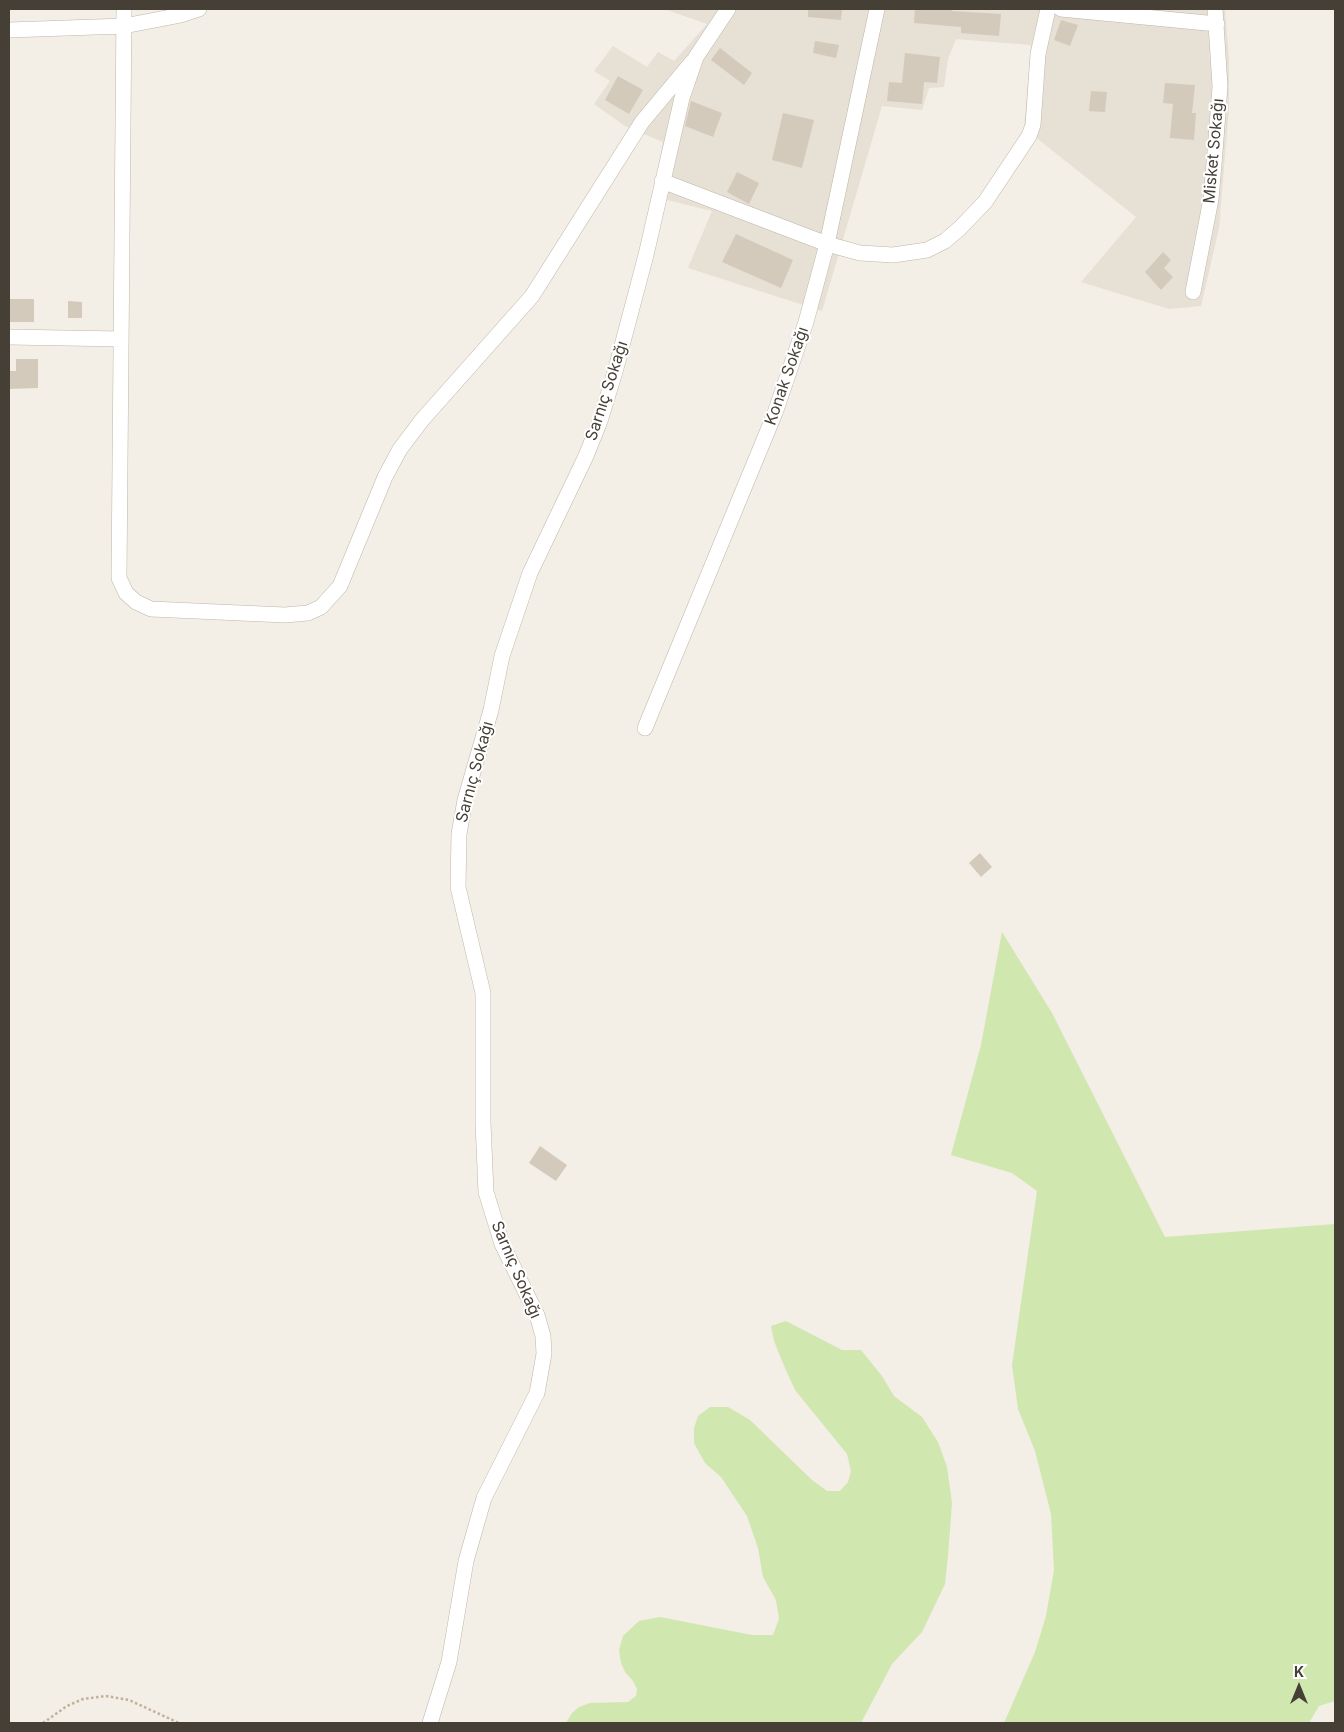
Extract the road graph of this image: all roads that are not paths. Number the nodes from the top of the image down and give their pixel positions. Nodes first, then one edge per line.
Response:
1 (124, 9) edge
2 (198, 9) edge
3 (728, 9) edge
4 (878, 9) edge
5 (1048, 9) edge
6 (1061, 9) edge
7 (1216, 16) edge
8 (124, 26) junction
9 (9, 30) edge
10 (696, 57) junction
11 (662, 181) junction
12 (826, 244) junction
13 (1193, 292) dead end
14 (9, 337) edge
15 (121, 339) junction
16 (645, 728) dead end
17 (430, 1723) edge

1 - 8 street
2 - 8 street
3 - 10 street, Sarnıç Sokağı
4 - 12 street, Konak Sokağı
5 - 12 street
6 - 7 street
7 - 13 street, Misket Sokağı
8 - 9 street
8 - 15 street
10 - 11 street, Sarnıç Sokağı
10 - 15 street
11 - 12 street
11 - 17 street, Sarnıç Sokağı
12 - 16 street, Konak Sokağı
14 - 15 street

